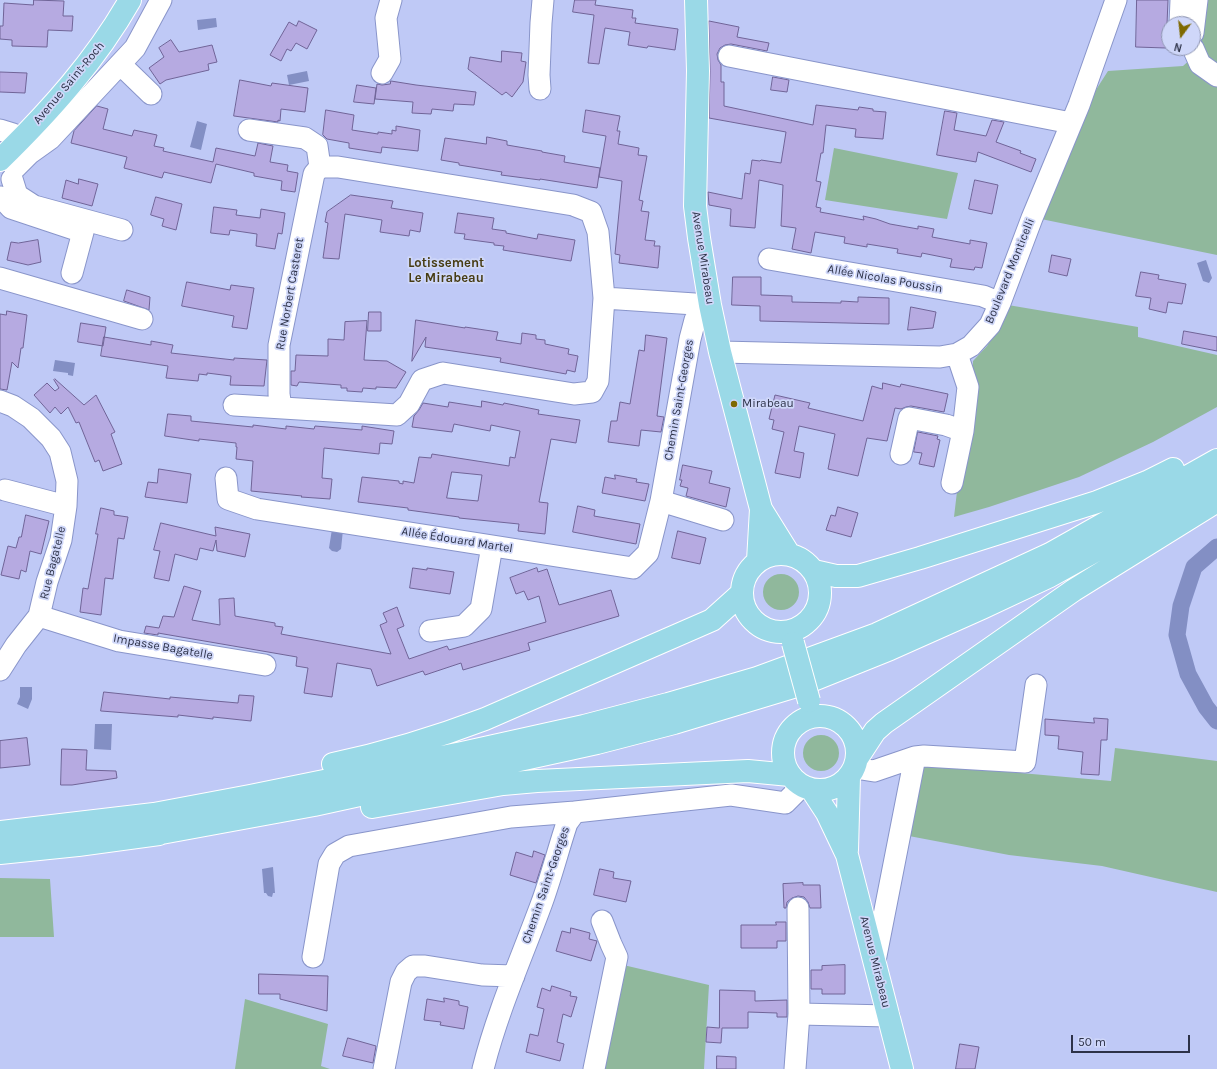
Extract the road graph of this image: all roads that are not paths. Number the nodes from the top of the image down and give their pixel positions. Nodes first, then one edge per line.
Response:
1 (130, 0) edge
2 (161, 0) edge
3 (391, 0) edge
4 (543, 0) edge
5 (696, 0) edge
6 (1116, 0) edge
7 (1181, 0) edge
8 (1197, 0) edge
9 (1180, 16) edge
10 (1195, 16) edge
11 (729, 56) dead end
12 (1196, 56) edge
13 (120, 64) junction
14 (382, 73) dead end
15 (1217, 76) edge
16 (540, 89) dead end
17 (151, 94) dead end
18 (1072, 123) junction
19 (0, 130) edge
20 (250, 130) dead end
21 (11, 160) edge
22 (320, 167) junction
23 (1, 198) edge
24 (122, 230) dead end
25 (769, 259) dead end
26 (72, 273) dead end
27 (0, 278) edge
28 (604, 298) junction
29 (1000, 303) junction
30 (710, 305) junction
31 (142, 319) dead end
32 (720, 352) junction
33 (957, 354) junction
34 (0, 401) edge
35 (234, 405) dead end
36 (281, 407) junction
37 (963, 431) junction
38 (1217, 447) edge
39 (901, 454) dead end
40 (1217, 460) edge
41 (226, 478) dead end
42 (1217, 482) edge
43 (952, 483) dead end
44 (5, 490) dead end
45 (661, 501) junction
46 (1217, 501) edge
47 (66, 506) junction
48 (761, 509) junction
49 (723, 520) dead end
50 (492, 546) junction
51 (789, 554) junction
52 (758, 561) junction
53 (814, 570) junction
54 (742, 593) junction
55 (40, 616) junction
56 (430, 631) dead end
57 (792, 637) junction
58 (265, 665) dead end
59 (0, 670) edge
60 (1036, 685) dead end
61 (811, 709) junction
62 (915, 757) junction
63 (854, 768) junction
64 (801, 783) junction
65 (575, 812) junction
66 (9, 832) edge
67 (144, 836) junction
68 (0, 853) edge
69 (847, 855) junction
70 (798, 908) dead end
71 (602, 921) dead end
72 (313, 957) dead end
73 (875, 961) junction
74 (514, 976) junction
75 (799, 1014) junction
76 (889, 1016) junction
77 (384, 1069) edge
78 (483, 1069) edge
79 (594, 1069) edge
80 (795, 1069) edge
81 (902, 1069) edge

1 - 21 main road, Avenue Saint-Roch
2 - 13 street
3 - 14 street
4 - 16 street
5 - 30 main road, Avenue Mirabeau
6 - 18 street, Boulevard Monticelli
7 - 9 street
8 - 10 street
11 - 18 street
12 - 15 street
13 - 17 street
13 - 21 street
18 - 29 street, Boulevard Monticelli
19 - 21 street
20 - 22 street
21 - 23 street
21 - 24 street
22 - 28 street
22 - 36 street, Rue Norbert Casteret
23 - 26 street
25 - 29 street, Allée Nicolas Poussin
27 - 31 street
28 - 30 street
28 - 36 street
29 - 33 street, Boulevard Monticelli
30 - 32 main road, Avenue Mirabeau
30 - 45 street, Chemin Saint-Georges
32 - 33 street, Boulevard Monticelli
32 - 48 main road, Avenue Mirabeau
33 - 37 street
34 - 47 street, Rue Bagatelle
35 - 36 street
37 - 39 street
37 - 43 street
38 - 53 main road
40 - 66 main road
41 - 50 street, Allée Édouard Martel
42 - 67 main road
44 - 47 street
45 - 49 street
45 - 50 street, Allée Édouard Martel
46 - 63 main road
47 - 55 street, Rue Bagatelle
48 - 51 main road
48 - 52 main road
50 - 56 street
51 - 52 main road
51 - 53 main road
52 - 54 main road
53 - 57 main road
54 - 57 main road
54 - 66 main road
55 - 58 street, Impasse Bagatelle
55 - 59 street, Rue Bagatelle
57 - 61 main road, bridge
60 - 62 street
61 - 63 main road
61 - 64 main road
62 - 63 street
62 - 73 street
63 - 64 main road
63 - 69 main road
64 - 65 street, Chemin Saint-Georges
64 - 67 main road
64 - 69 main road
65 - 72 street
65 - 74 street, Chemin Saint-Georges
67 - 68 main road
69 - 73 main road, Avenue Mirabeau
70 - 75 street
71 - 79 street
73 - 76 main road, Avenue Mirabeau
74 - 77 street
74 - 78 street, Chemin Saint-Georges
75 - 76 street
75 - 80 street
76 - 81 main road, Avenue Mirabeau

